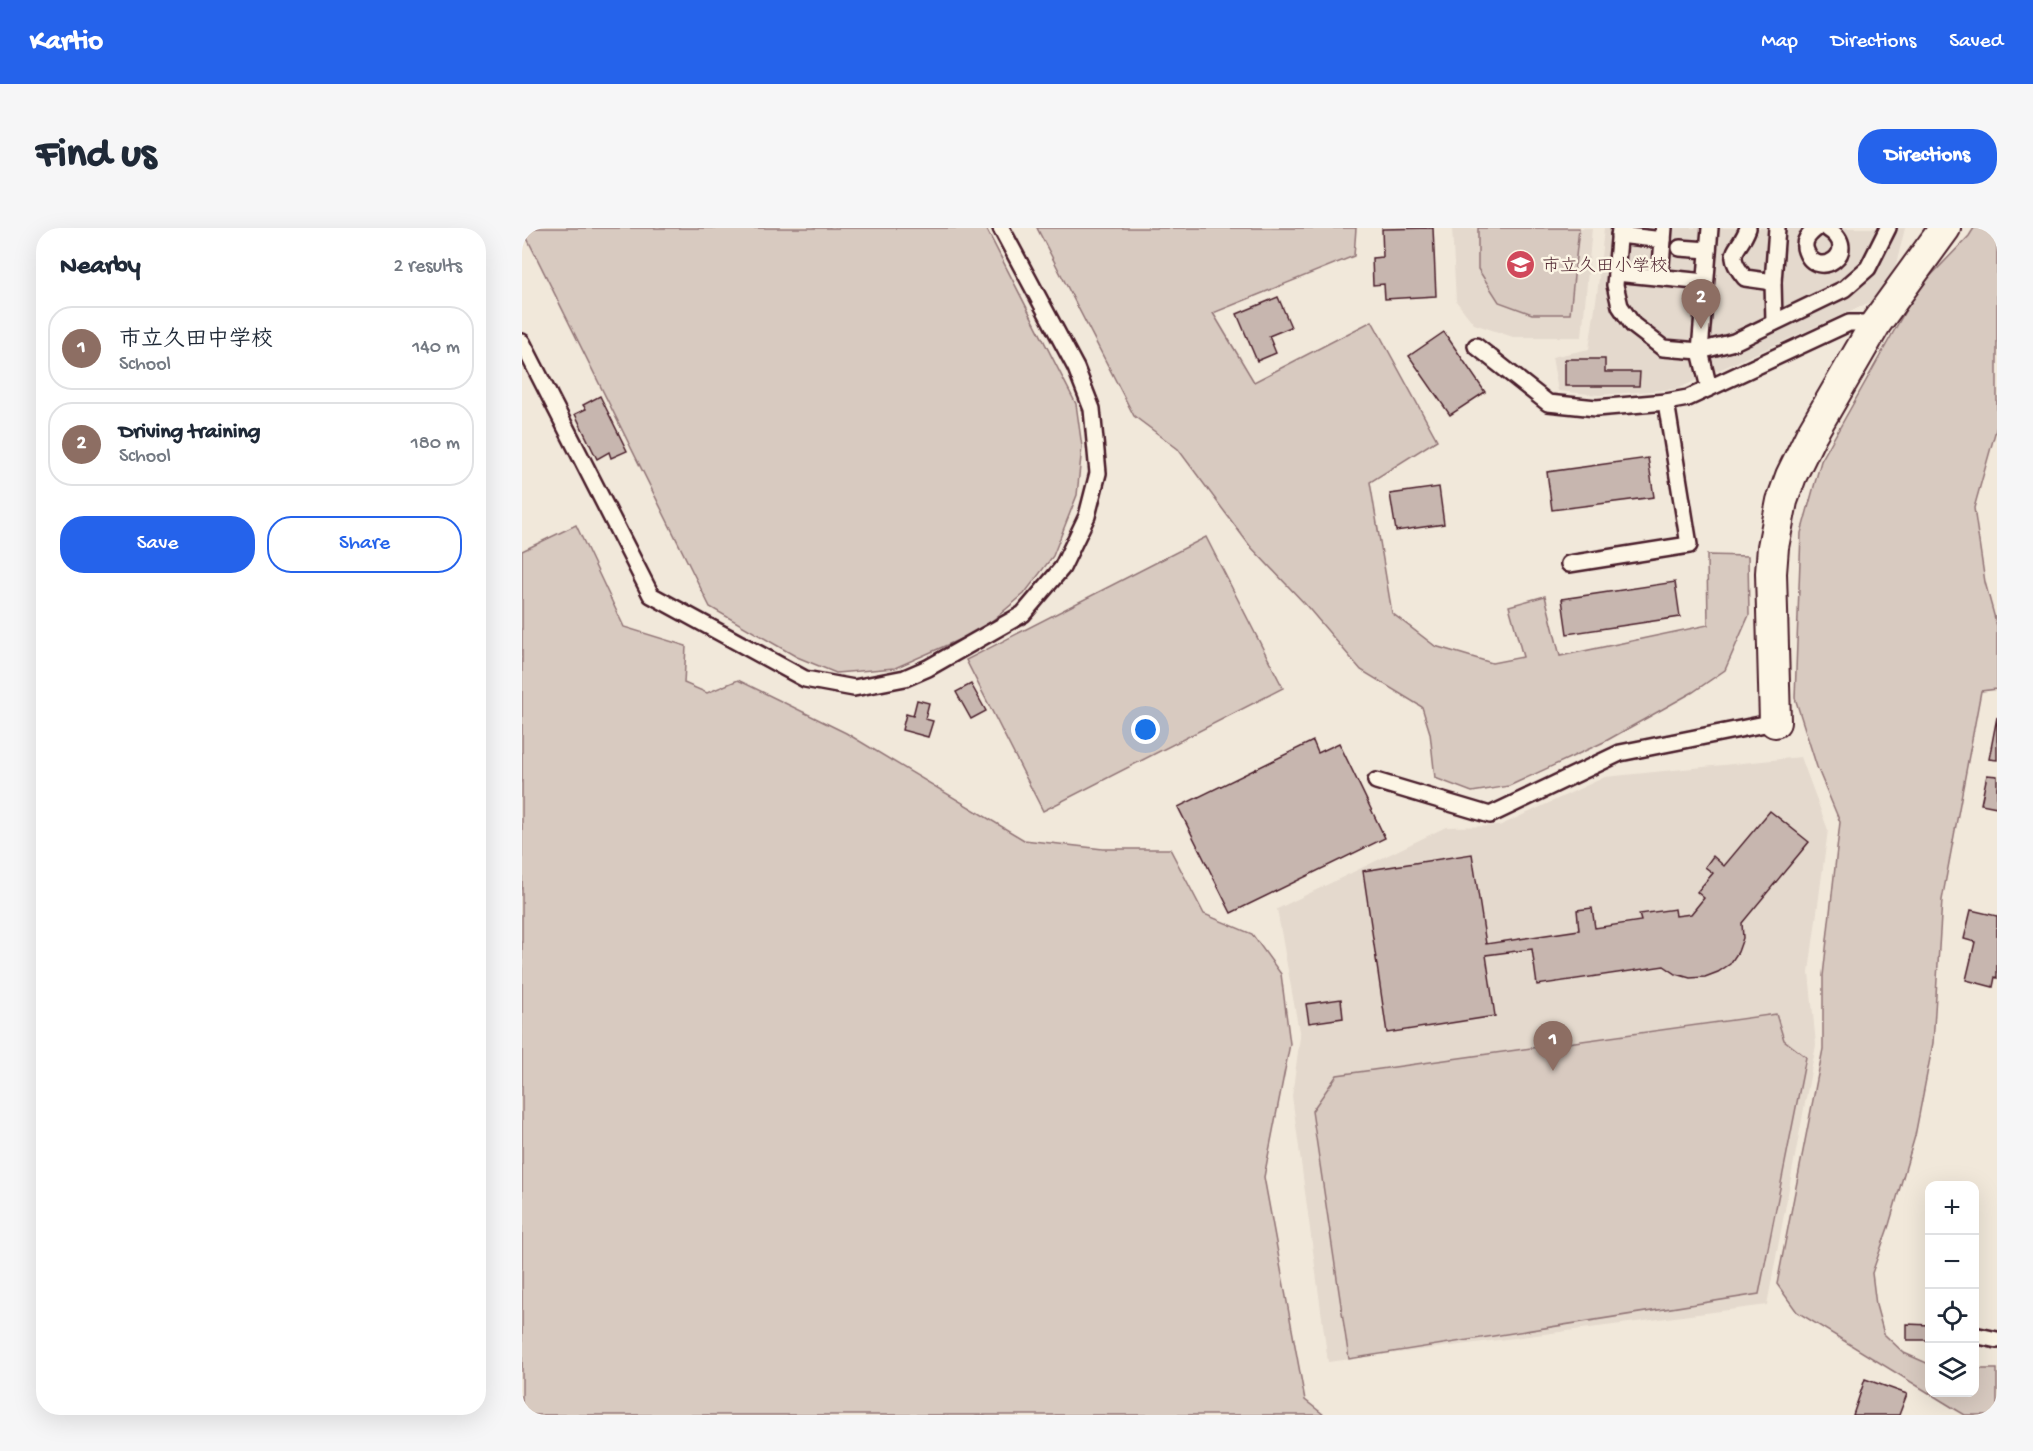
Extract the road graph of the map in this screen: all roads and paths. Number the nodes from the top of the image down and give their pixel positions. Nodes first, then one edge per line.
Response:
1 (1001, 228) edge
2 (1710, 228) edge
3 (1748, 228) edge
4 (1777, 228) edge
5 (1816, 228) edge
6 (1828, 228) edge
7 (1888, 228) edge
8 (1945, 228) edge
9 (1619, 232) edge
10 (1664, 234) edge
11 (1680, 248) dead end
12 (1708, 250) junction
13 (1616, 273) junction
14 (1660, 276) junction
15 (1706, 282) junction
16 (1773, 282) junction
17 (1774, 322) junction
18 (1875, 323) junction
19 (522, 342) edge
20 (1476, 346) dead end
21 (1700, 351) junction
22 (1709, 388) junction
23 (1665, 402) junction
24 (1569, 564) dead end
25 (1775, 722) joint
26 (1376, 781) dead end
27 (1979, 1336) edge
28 (1997, 1340) edge

1 - 19 lane
2 - 12 lane
3 - 16 lane
4 - 16 lane
5 - 6 lane
5 - 6 lane
7 - 17 lane
8 - 18 street
9 - 10 lane
9 - 13 lane
10 - 14 lane
11 - 12 lane
12 - 15 lane
13 - 14 lane
13 - 21 lane
14 - 15 lane
15 - 21 lane
16 - 17 lane
17 - 21 lane
18 - 22 lane
18 - 25 street
20 - 23 lane
21 - 22 lane
22 - 23 lane
23 - 24 lane
25 - 26 lane
27 - 28 lane

